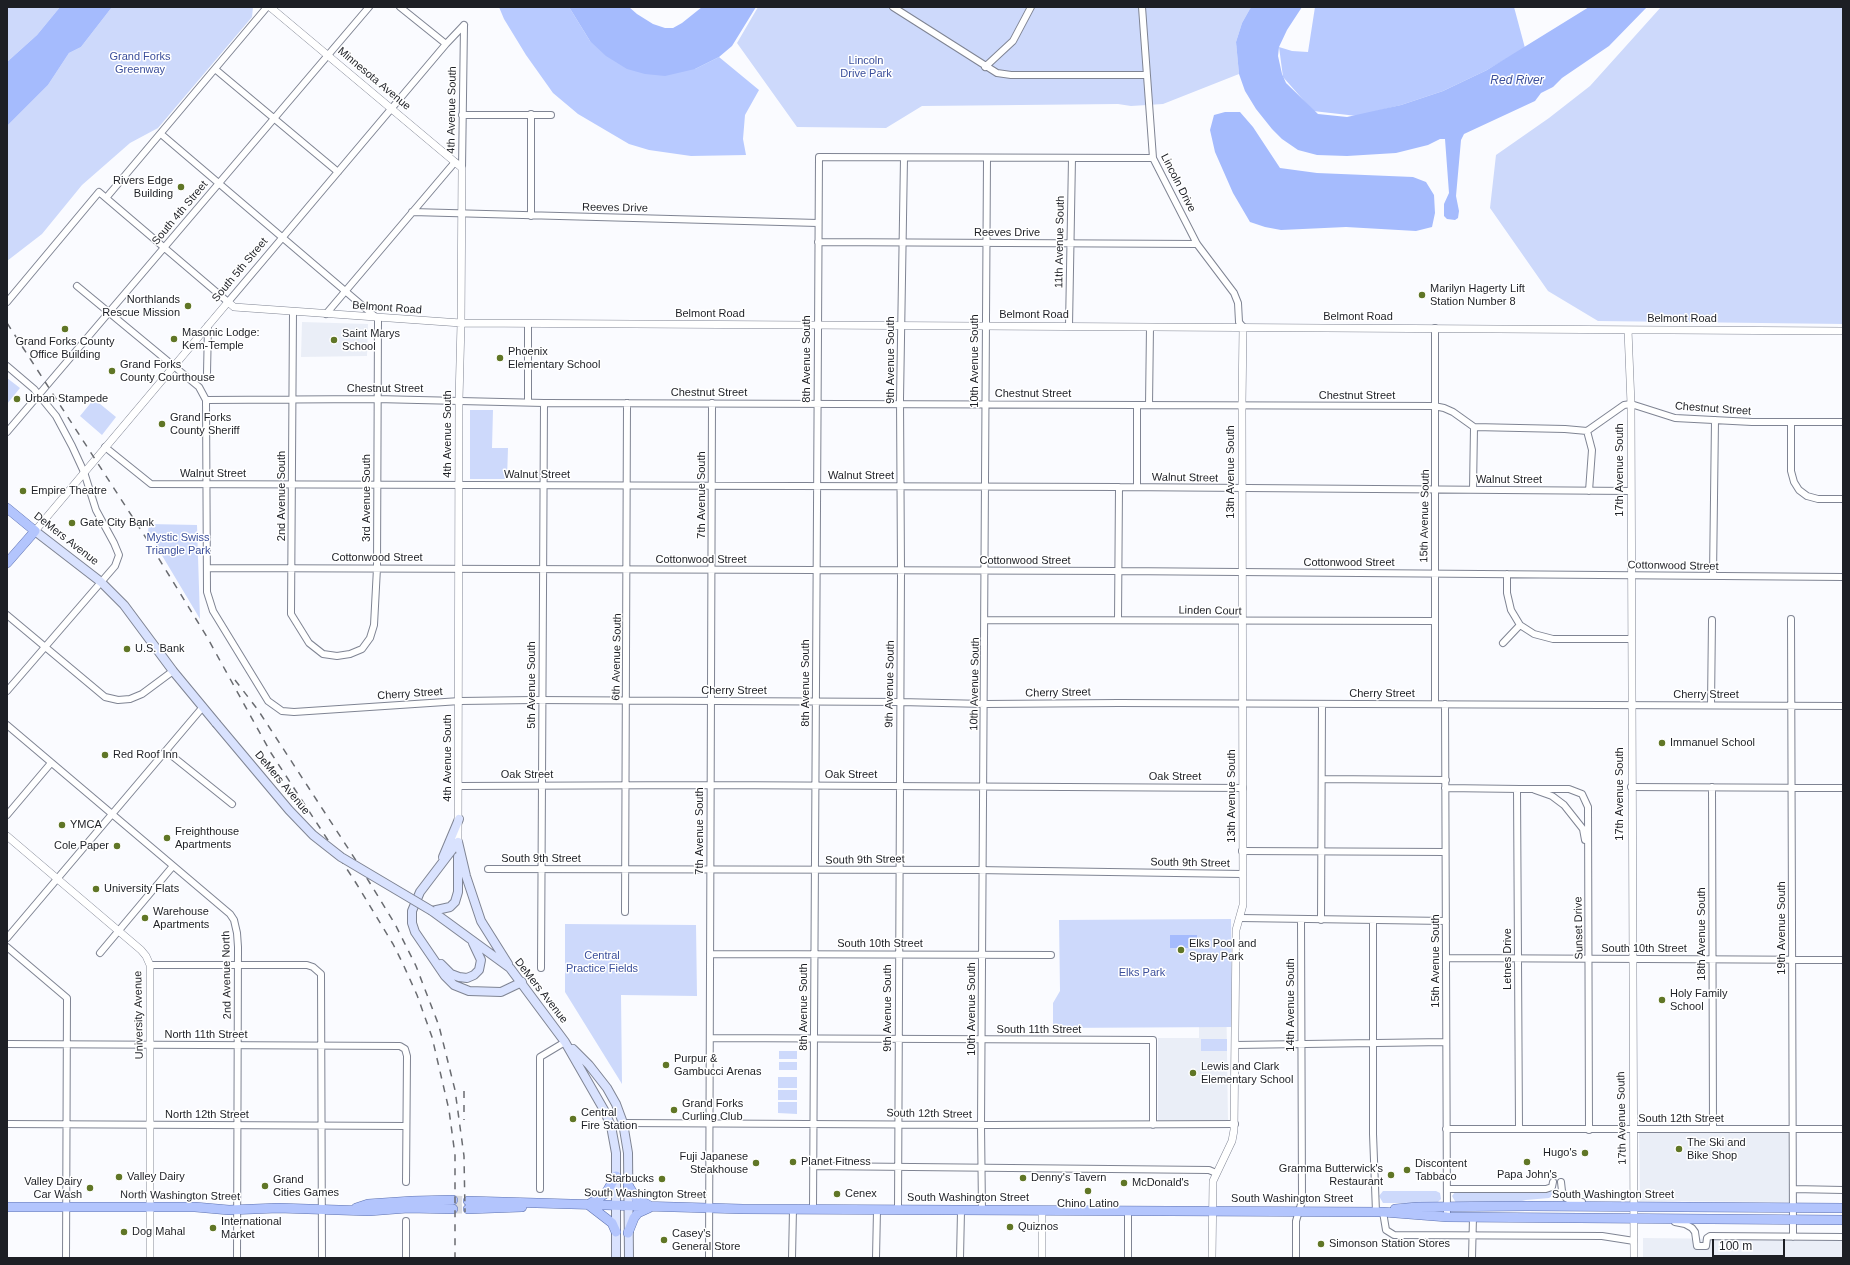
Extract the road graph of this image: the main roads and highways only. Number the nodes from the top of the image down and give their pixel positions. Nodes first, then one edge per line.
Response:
1 (7, 508) edge
2 (35, 530) junction
3 (7, 563) edge
4 (458, 819) road end
5 (458, 842) junction
6 (434, 874) junction
7 (432, 911) junction
8 (467, 936) junction
9 (425, 949) junction
10 (510, 968) junction
11 (522, 982) junction
12 (565, 1042) junction
13 (607, 1088) junction
14 (595, 1094) junction
15 (616, 1176) junction
16 (628, 1185) junction
17 (453, 1205) tunnel mouth
18 (468, 1205) tunnel mouth
19 (588, 1206) junction
20 (616, 1206) junction
21 (628, 1206) junction
22 (7, 1207) edge
23 (651, 1207) junction
24 (1843, 1208) edge
25 (1379, 1212) junction
26 (1843, 1220) edge
27 (616, 1232) junction
28 (628, 1233) junction
29 (616, 1258) edge
30 (628, 1258) edge

1 - 2 main road, DeMers Avenue
2 - 3 main road
2 - 7 main road, DeMers Avenue, bridge
4 - 6 main road
5 - 6 main road
5 - 7 main road
5 - 10 main road
6 - 9 main road
7 - 8 main road, DeMers Avenue
8 - 9 main road
8 - 10 main road, DeMers Avenue
9 - 11 main road
10 - 11 main road, DeMers Avenue
11 - 12 main road, DeMers Avenue
12 - 13 main road, DeMers Avenue
12 - 14 main road, DeMers Avenue
13 - 14 main road
13 - 16 main road, DeMers Avenue
14 - 15 main road, DeMers Avenue
15 - 19 main road
15 - 20 main road, DeMers Avenue
16 - 21 main road, DeMers Avenue
16 - 23 main road
17 - 22 main road, North Washington Street
18 - 19 main road, South Washington Street
19 - 20 main road, South Washington Street
19 - 27 main road
20 - 21 main road, South Washington Street
20 - 27 main road, DeMers Avenue
21 - 23 main road, South Washington Street
21 - 28 main road, DeMers Avenue
23 - 25 main road, South Washington Street
23 - 28 main road
24 - 25 main road, South Washington Street
25 - 26 main road, South Washington Street
27 - 29 main road, DeMers Avenue
28 - 30 main road, DeMers Avenue

